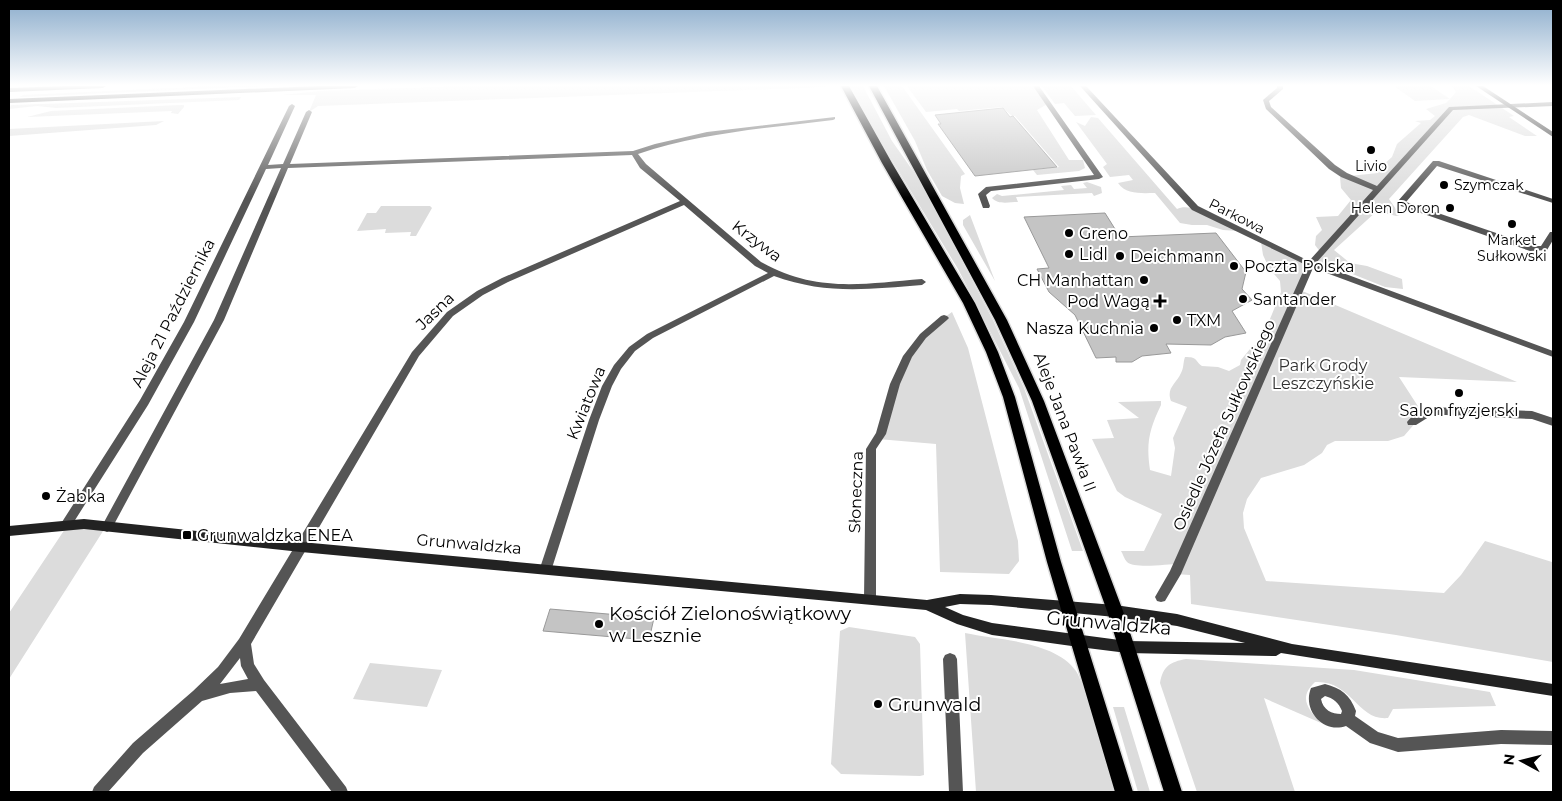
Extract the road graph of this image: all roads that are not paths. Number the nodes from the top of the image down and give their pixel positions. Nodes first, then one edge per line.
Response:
1 (284, 123) edge
2 (304, 123) edge
3 (790, 123) edge
4 (865, 123) edge
5 (894, 123) edge
6 (1062, 123) edge
7 (1117, 123) edge
8 (1286, 123) edge
9 (1437, 123) edge
10 (1536, 123) edge
11 (1553, 135) edge
12 (634, 153) junction
13 (288, 165) junction
14 (263, 167) junction
15 (1378, 189) junction
16 (1553, 201) edge
17 (684, 202) junction
18 (986, 206) dead end
19 (1553, 234) edge
20 (1311, 264) junction
21 (774, 273) junction
22 (922, 282) dead end
23 (944, 318) dead end
24 (1553, 354) edge
25 (1412, 422) dead end
26 (1553, 422) edge
27 (66, 525) junction
28 (107, 527) junction
29 (9, 531) edge
30 (301, 547) junction
31 (546, 568) junction
32 (1162, 597) dead end
33 (870, 599) junction
34 (927, 605) junction
35 (1068, 606) junction
36 (1115, 611) junction
37 (1079, 641) junction
38 (244, 643) junction
39 (1127, 646) junction
40 (1292, 650) junction
41 (950, 659) dead end
42 (259, 684) junction
43 (1553, 690) edge
44 (198, 696) junction
45 (1347, 718) dead end
46 (1553, 738) edge
47 (99, 792) edge
48 (341, 792) edge
49 (956, 792) edge
50 (1124, 792) edge
51 (1173, 792) edge

1 - 14 street, Aleja 21 Października
2 - 13 street
3 - 12 street
4 - 35 main road
5 - 36 main road, Aleje Jana Pawła II
6 - 18 street
7 - 20 street, Parkowa
8 - 15 street
9 - 15 street, Osiedle Józefa Sułkowskiego
10 - 11 street
12 - 13 street
12 - 17 street, Krzywa
13 - 14 street
13 - 28 street
14 - 27 street, Aleja 21 Października
15 - 20 street, Osiedle Józefa Sułkowskiego
16 - 19 street
17 - 21 street, Krzywa
17 - 30 street, Jasna
20 - 24 street
20 - 32 street, Osiedle Józefa Sułkowskiego
21 - 22 street, Krzywa
21 - 31 street, Kwiatowa
23 - 33 street, Słoneczna
25 - 26 street
27 - 28 street, Grunwaldzka
27 - 29 street, Grunwaldzka
28 - 30 street, Grunwaldzka
30 - 31 street, Grunwaldzka
30 - 38 street, Jasna
31 - 33 street, Grunwaldzka
33 - 34 street, Grunwaldzka
34 - 35 street, Grunwaldzka
34 - 37 street, Grunwaldzka
35 - 36 street, Grunwaldzka
35 - 37 main road
36 - 39 main road, Aleje Jana Pawła II
36 - 40 street, Grunwaldzka
37 - 39 street, Grunwaldzka
37 - 50 main road
38 - 42 street
38 - 44 street, Jasna
39 - 40 street, Grunwaldzka
39 - 51 main road, Aleje Jana Pawła II
40 - 43 street, Grunwaldzka
41 - 49 street
42 - 44 street
42 - 48 street
44 - 47 street, Jasna
45 - 46 street

